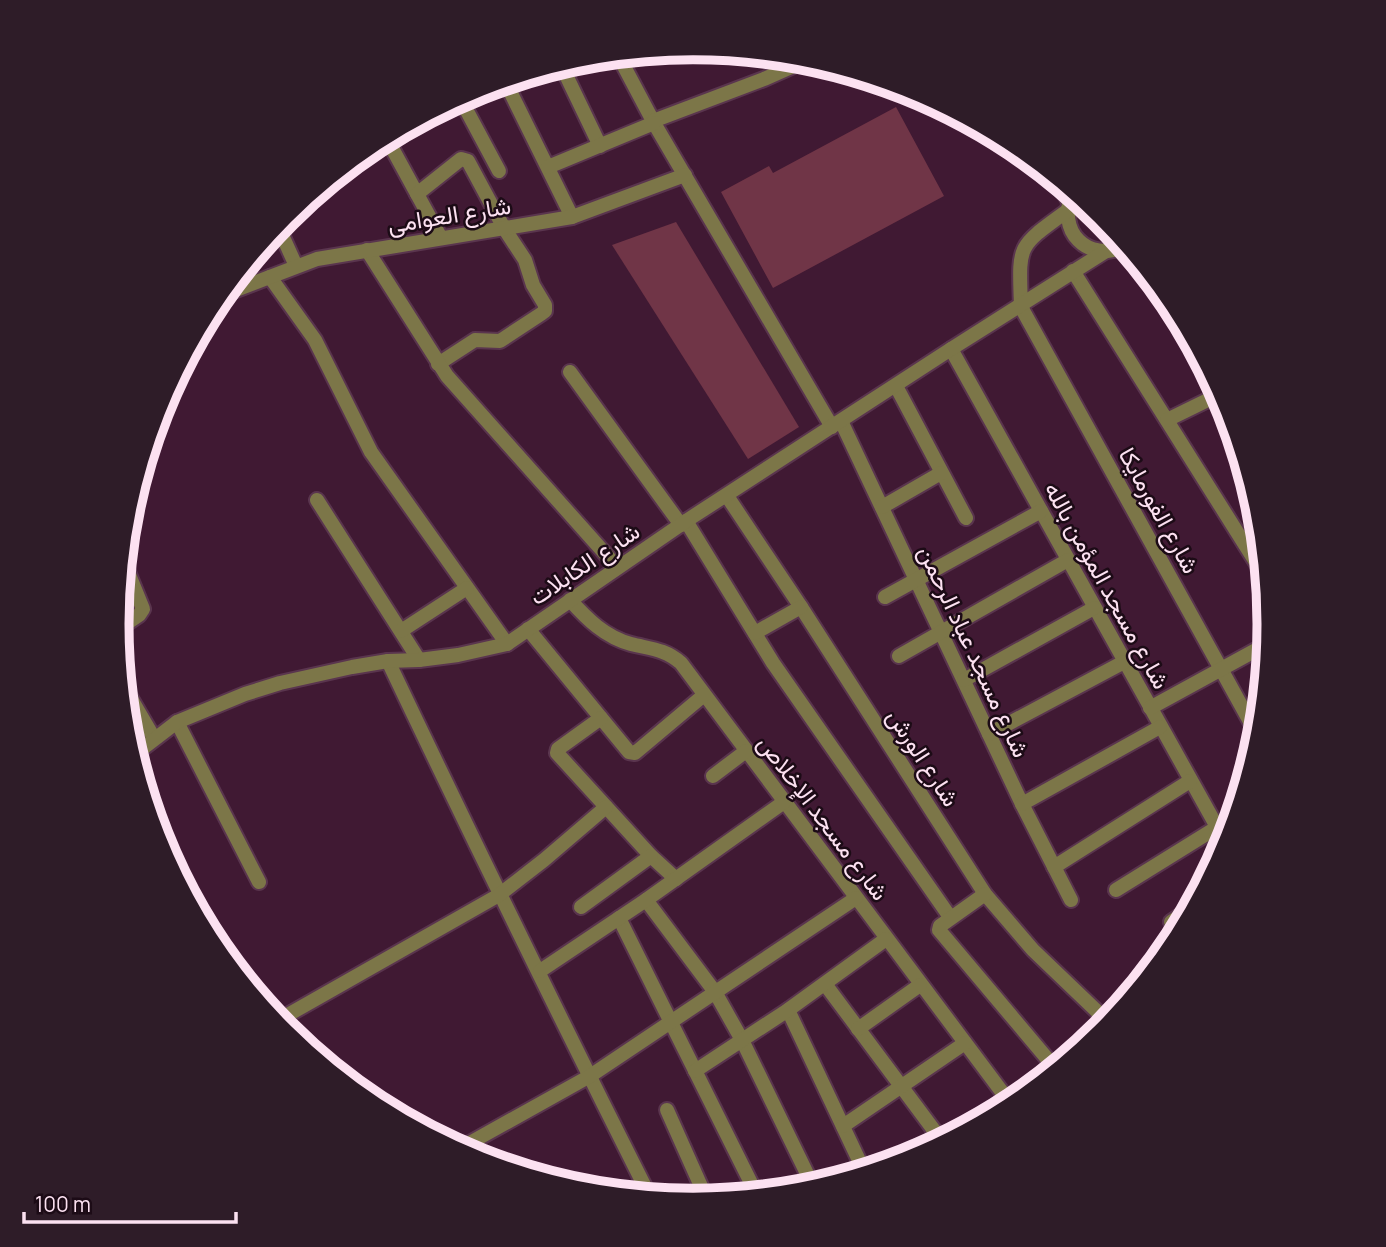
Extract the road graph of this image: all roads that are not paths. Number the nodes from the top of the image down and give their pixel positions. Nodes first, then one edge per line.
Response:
1 (622, 64) edge
2 (788, 67) edge
3 (566, 74) edge
4 (509, 90) edge
5 (465, 108) edge
6 (653, 122) junction
7 (600, 146) junction
8 (392, 147) edge
9 (548, 167) junction
10 (499, 171) dead end
11 (685, 175) junction
12 (417, 194) junction
13 (1069, 202) edge
14 (572, 217) junction
15 (504, 228) junction
16 (283, 237) edge
17 (441, 238) junction
18 (1114, 249) edge
19 (367, 250) junction
20 (1106, 251) junction
21 (296, 266) junction
22 (1073, 271) junction
23 (270, 277) junction
24 (240, 288) edge
25 (1021, 307) junction
26 (951, 349) junction
27 (438, 364) junction
28 (570, 372) dead end
29 (896, 386) junction
30 (1210, 399) edge
31 (1167, 420) junction
32 (837, 424) junction
33 (942, 473) junction
34 (727, 496) junction
35 (317, 500) dead end
36 (882, 507) junction
37 (1041, 511) junction
38 (966, 518) dead end
39 (684, 523) junction
40 (1250, 541) edge
41 (1245, 544) junction
42 (1253, 557) edge
43 (1068, 560) junction
44 (617, 567) junction
45 (131, 579) edge
46 (916, 580) junction
47 (467, 588) junction
48 (885, 597) dead end
49 (570, 600) junction
50 (801, 607) junction
51 (1094, 608) junction
52 (129, 621) edge
53 (528, 629) junction
54 (401, 631) junction
55 (942, 632) junction
56 (755, 633) junction
57 (507, 644) junction
58 (1256, 650) edge
59 (899, 656) dead end
60 (419, 660) junction
61 (388, 661) junction
62 (1124, 662) junction
63 (1223, 669) junction
64 (964, 680) junction
65 (704, 695) junction
66 (136, 706) edge
67 (1150, 708) junction
68 (601, 718) junction
69 (1249, 718) edge
70 (177, 722) junction
71 (1160, 727) junction
72 (989, 734) junction
73 (154, 738) junction
74 (143, 747) edge
75 (746, 751) junction
76 (713, 776) dead end
77 (1190, 781) junction
78 (784, 802) junction
79 (1022, 804) junction
80 (606, 807) junction
81 (1216, 828) joint
82 (651, 856) junction
83 (1054, 867) junction
84 (676, 879) junction
85 (259, 881) dead end
86 (1116, 890) dead end
87 (985, 894) junction
88 (499, 895) junction
89 (856, 898) junction
90 (646, 900) junction
91 (1071, 900) dead end
92 (581, 907) dead end
93 (950, 917) junction
94 (619, 918) junction
95 (886, 939) junction
96 (540, 971) junction
97 (825, 984) junction
98 (920, 985) junction
99 (715, 992) junction
100 (788, 1010) junction
101 (1100, 1014) edge
102 (288, 1015) edge
103 (670, 1022) junction
104 (858, 1029) junction
105 (743, 1040) junction
106 (965, 1043) junction
107 (1049, 1061) edge
108 (695, 1071) junction
109 (590, 1076) junction
110 (901, 1087) junction
111 (1003, 1094) edge
112 (667, 1110) dead end
113 (843, 1126) junction
114 (935, 1132) edge
115 (471, 1142) edge
116 (860, 1162) edge
117 (808, 1176) edge
118 (642, 1185) edge
119 (745, 1185) edge
120 (702, 1188) edge

1 - 6 street, شارع مسجد عباد الرحمن
2 - 6 street
3 - 7 street
4 - 9 street
5 - 10 street
6 - 7 street
6 - 11 street, شارع مسجد عباد الرحمن
7 - 9 street
8 - 12 street
9 - 14 street
11 - 14 street, شارع العوامى
11 - 32 street, شارع مسجد عباد الرحمن
12 - 15 street
12 - 17 street
13 - 20 street
13 - 25 street
14 - 15 street, شارع العوامى
15 - 17 street, شارع العوامى
15 - 27 street
16 - 21 street
17 - 19 street, شارع العوامى
18 - 20 street, شارع الكابلات
19 - 21 street, شارع العوامى
19 - 27 street
20 - 22 street, شارع الكابلات
21 - 23 street, شارع العوامى
22 - 25 street, شارع الكابلات
22 - 31 street
23 - 24 street, شارع العوامى
23 - 47 street
25 - 26 street, شارع الكابلات
25 - 63 street, شارع الفورمايكا
26 - 29 street, شارع الكابلات
26 - 37 street, شارع مسجد المؤمن بالله
27 - 44 street
28 - 39 street
29 - 32 street, شارع الكابلات
29 - 33 street
30 - 31 street
31 - 41 street
32 - 34 street, شارع الكابلات
32 - 36 street, شارع مسجد عباد الرحمن
33 - 36 street
33 - 38 street
34 - 39 street, شارع الكابلات
34 - 50 street, شارع الورش
35 - 54 street
36 - 46 street, شارع مسجد عباد الرحمن
37 - 43 street, شارع مسجد المؤمن بالله
37 - 46 street
39 - 44 street, شارع الكابلات
39 - 56 street
40 - 41 street
41 - 42 street
43 - 51 street, شارع مسجد المؤمن بالله
43 - 55 street
44 - 49 street, شارع الكابلات
45 - 52 street
46 - 48 street
46 - 55 street, شارع مسجد عباد الرحمن
47 - 54 street
47 - 57 street
49 - 53 street, شارع الكابلات
49 - 65 street, شارع مسجد الإخلاص
50 - 56 street
50 - 87 street, شارع الورش
51 - 62 street, شارع مسجد المؤمن بالله
51 - 64 street
53 - 57 street, شارع الكابلات
53 - 68 street
54 - 60 street
55 - 59 street
55 - 64 street, شارع مسجد عباد الرحمن
56 - 93 street
57 - 60 street, شارع الكابلات
58 - 63 street
60 - 61 street, شارع الكابلات
61 - 70 street, شارع الكابلات
61 - 88 street
62 - 67 street, شارع مسجد المؤمن بالله
62 - 72 street
63 - 67 street
63 - 69 street, شارع الفورمايكا
64 - 72 street, شارع مسجد عباد الرحمن
65 - 68 street
65 - 75 street, شارع مسجد الإخلاص
66 - 73 street
67 - 71 street, شارع مسجد المؤمن بالله
68 - 80 street
70 - 73 street, شارع الكابلات
70 - 85 street
71 - 77 street, شارع مسجد المؤمن بالله
71 - 79 street
72 - 79 street, شارع مسجد عباد الرحمن
73 - 74 street, شارع الكابلات
75 - 76 street
75 - 78 street, شارع مسجد الإخلاص
77 - 81 street, شارع مسجد المؤمن بالله
77 - 83 street
78 - 84 street
78 - 89 street, شارع مسجد الإخلاص
79 - 83 street, شارع مسجد عباد الرحمن
80 - 82 street
80 - 88 street
81 - 86 street
82 - 84 street
82 - 92 street
83 - 91 street, شارع مسجد عباد الرحمن
84 - 90 street
87 - 93 street
87 - 101 street, شارع الورش
88 - 96 street
88 - 102 street
89 - 95 street, شارع مسجد الإخلاص
89 - 99 street
90 - 94 street
90 - 99 street
93 - 107 street
94 - 96 street
94 - 103 street
95 - 97 street
95 - 98 street, شارع مسجد الإخلاص
96 - 109 street
97 - 100 street
97 - 104 street
98 - 104 street
98 - 106 street, شارع مسجد الإخلاص
99 - 103 street
99 - 105 street
100 - 105 street
100 - 113 street
103 - 108 street
103 - 109 street
104 - 110 street
105 - 108 street
105 - 117 street
106 - 110 street
106 - 111 street, شارع مسجد الإخلاص
108 - 119 street
109 - 115 street
109 - 118 street
110 - 113 street
110 - 114 street
112 - 120 street
113 - 116 street

